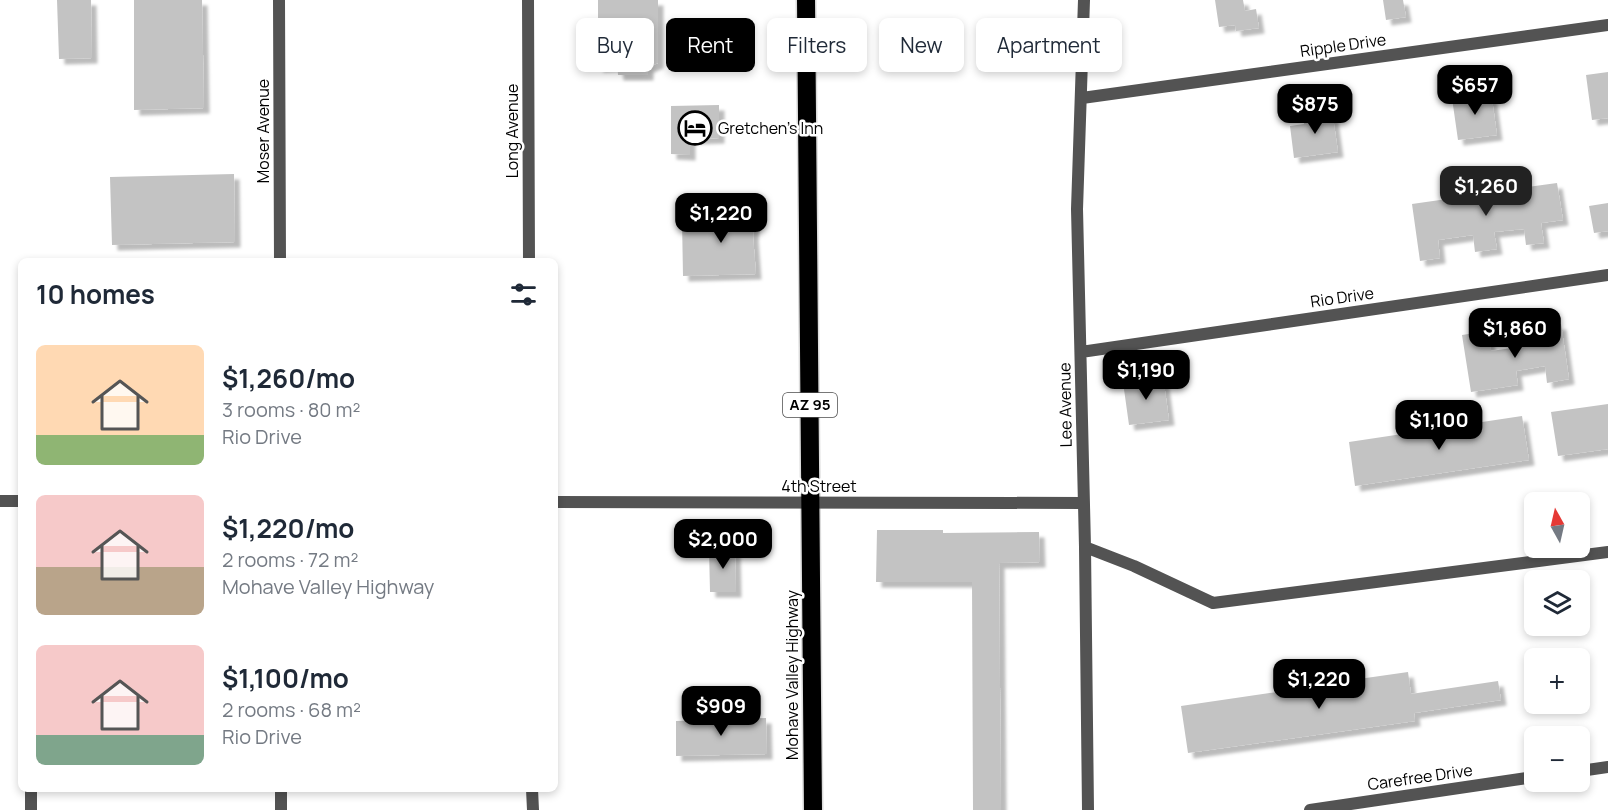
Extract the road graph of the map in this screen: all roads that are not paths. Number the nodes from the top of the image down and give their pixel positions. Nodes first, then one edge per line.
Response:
1 (279, 0) edge
2 (528, 0) edge
3 (806, 0) edge
4 (1084, 0) edge
5 (1608, 25) edge
6 (1082, 98) junction
7 (280, 258) edge
8 (529, 258) edge
9 (1608, 275) edge
10 (1081, 352) junction
11 (0, 501) edge
12 (18, 501) edge
13 (558, 502) edge
14 (810, 502) junction
15 (1083, 503) junction
16 (1085, 547) junction
17 (1608, 552) edge
18 (1608, 767) edge
19 (1590, 770) edge
20 (1524, 778) edge
21 (31, 792) edge
22 (281, 792) edge
23 (532, 792) edge
24 (31, 810) edge
25 (281, 810) edge
26 (532, 810) edge
27 (813, 810) edge
28 (1088, 810) edge
29 (1310, 810) edge

1 - 7 street, Moser Avenue
2 - 8 street, Long Avenue
3 - 14 highway, Mohave Valley Highway / AZ 95
4 - 6 street, Lee Avenue
5 - 6 street, Ripple Drive
6 - 10 street, Lee Avenue
9 - 10 street, Rio Drive
10 - 15 street, Lee Avenue
11 - 12 street
13 - 14 street, 4th Street
14 - 15 street, 4th Street
14 - 27 highway, Mohave Valley Highway / AZ 95
15 - 16 street, Lee Avenue
16 - 17 street
16 - 28 street, Lee Avenue
18 - 19 street
20 - 29 street, Carefree Drive
21 - 24 street
22 - 25 street
23 - 26 street

